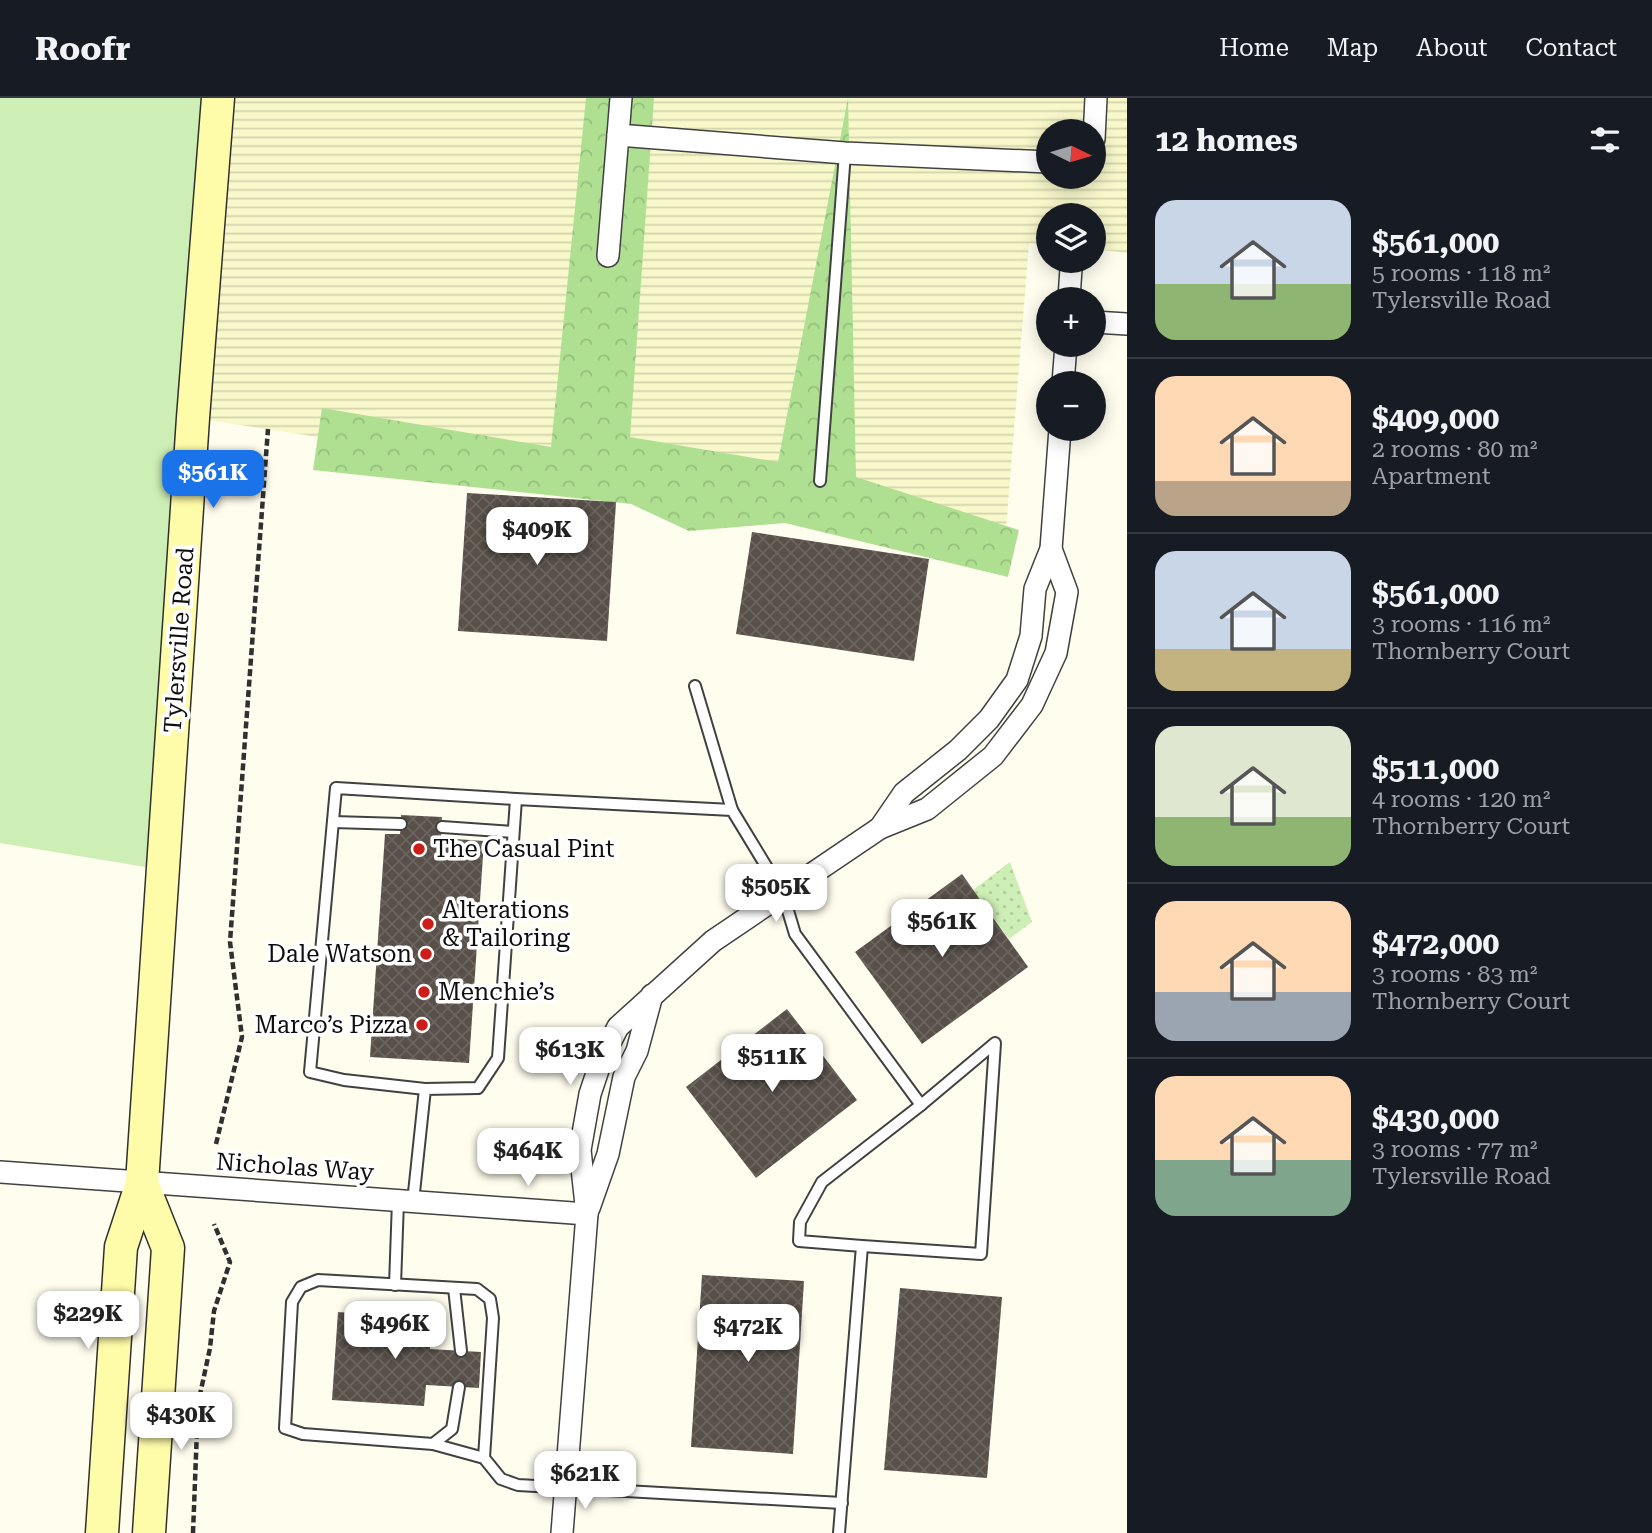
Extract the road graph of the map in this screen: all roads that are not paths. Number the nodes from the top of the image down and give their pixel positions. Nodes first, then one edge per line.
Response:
1 (218, 98) edge
2 (621, 98) edge
3 (1096, 98) edge
4 (1095, 119) edge
5 (618, 135) junction
6 (845, 153) junction
7 (1036, 161) edge
8 (608, 256) dead end
9 (1106, 323) edge
10 (1127, 324) edge
11 (1059, 441) edge
12 (820, 481) dead end
13 (1051, 549) junction
14 (695, 686) dead end
15 (516, 799) junction
16 (732, 810) junction
17 (333, 822) junction
18 (401, 824) dead end
19 (442, 827) dead end
20 (880, 828) junction
21 (513, 832) junction
22 (783, 894) junction
23 (652, 995) junction
24 (425, 1089) junction
25 (921, 1105) junction
26 (0, 1171) edge
27 (142, 1182) junction
28 (406, 1201) junction
29 (587, 1214) junction
30 (862, 1246) junction
31 (395, 1285) junction
32 (454, 1288) junction
33 (461, 1351) dead end
34 (459, 1387) dead end
35 (433, 1444) junction
36 (484, 1458) junction
37 (565, 1487) junction
38 (842, 1503) junction
39 (102, 1533) edge
40 (149, 1533) edge
41 (562, 1533) edge
42 (839, 1533) edge

1 - 27 main road, Tylersville Road
2 - 5 street
3 - 4 street
5 - 6 street
5 - 8 street
6 - 7 street
6 - 12 lane
9 - 10 street
11 - 13 street
13 - 20 street
13 - 20 street
14 - 16 lane
15 - 16 lane
15 - 17 lane
15 - 21 lane
16 - 22 lane
17 - 18 lane
17 - 24 lane
19 - 21 lane
20 - 22 street
21 - 24 lane
22 - 23 street
22 - 25 lane
23 - 29 street
23 - 29 street
24 - 28 lane
25 - 30 lane
25 - 30 lane
26 - 27 street, Nicholas Way
27 - 28 street, Nicholas Way
27 - 39 main road, Tylersville Road
27 - 40 main road, Tylersville Road
28 - 29 street, Nicholas Way
28 - 31 lane
29 - 37 street
30 - 38 lane
31 - 32 lane
31 - 35 lane
32 - 33 lane
32 - 36 lane
34 - 35 lane
35 - 36 lane
36 - 37 lane
37 - 38 lane
37 - 41 street
38 - 42 lane

